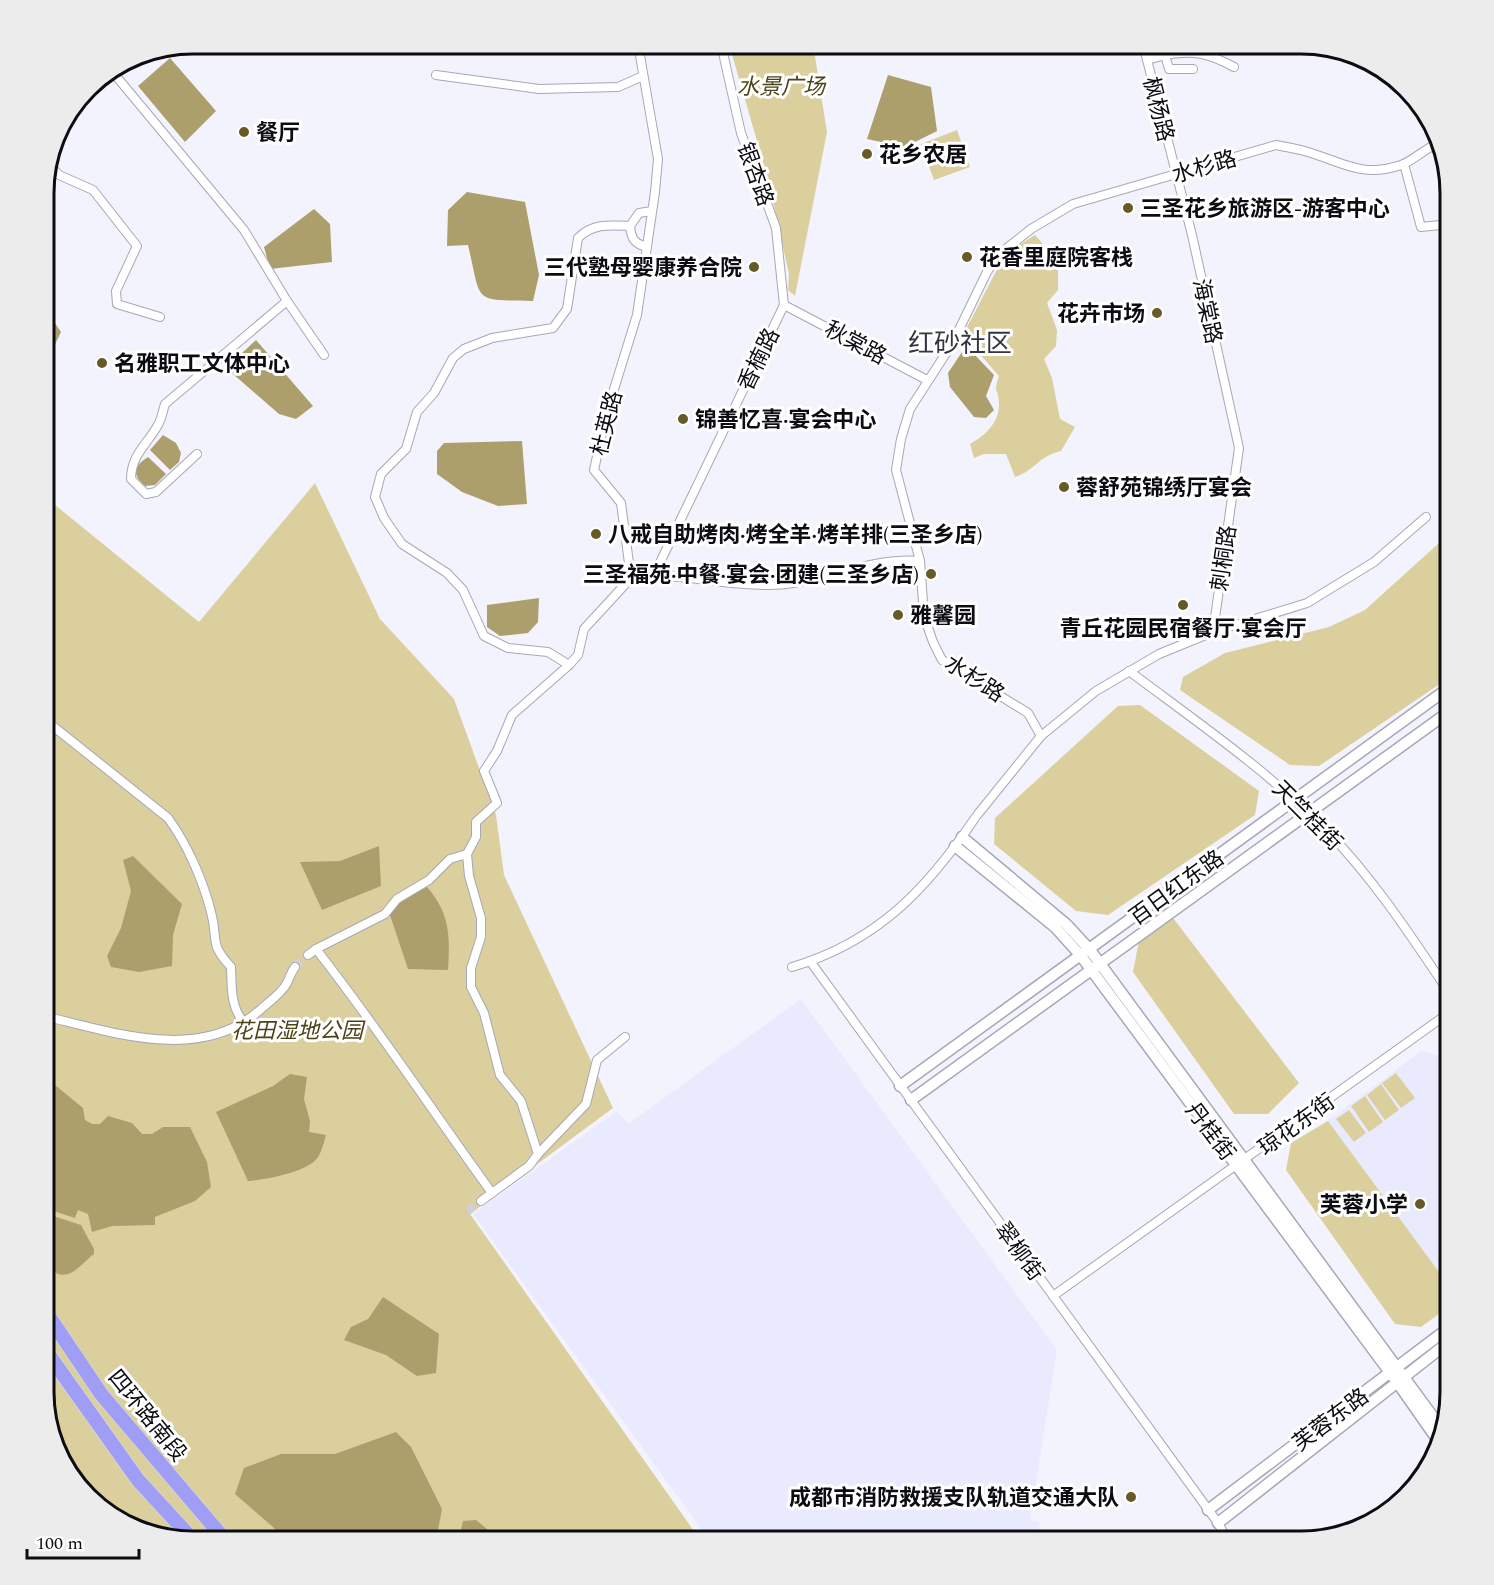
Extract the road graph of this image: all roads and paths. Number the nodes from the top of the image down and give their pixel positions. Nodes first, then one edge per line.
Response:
1 (640, 54) edge
2 (723, 54) edge
3 (1146, 54) edge
4 (1171, 54) edge
5 (1200, 54) edge
6 (1165, 55) junction
7 (1147, 60) junction
8 (1234, 68) dead end
9 (1193, 69) dead end
10 (436, 75) dead end
11 (643, 76) junction
12 (117, 77) edge
13 (1432, 146) edge
14 (1404, 164) junction
15 (56, 171) edge
16 (1176, 174) junction
17 (652, 211) junction
18 (1440, 225) edge
19 (630, 226) junction
20 (647, 247) junction
21 (287, 301) junction
22 (784, 305) junction
23 (160, 317) dead end
24 (324, 355) dead end
25 (927, 380) junction
26 (1239, 448) joint
27 (197, 454) dead end
28 (1426, 517) dead end
29 (920, 561) junction
30 (654, 575) junction
31 (631, 578) junction
32 (1213, 632) junction
33 (570, 665) junction
34 (1129, 671) junction
35 (1440, 694) edge
36 (1440, 718) edge
37 (54, 727) edge
38 (1041, 736) junction
39 (1294, 800) junction
40 (1308, 814) junction
41 (958, 841) junction
42 (467, 855) junction
43 (316, 949) junction
44 (1085, 953) junction
45 (308, 956) tunnel mouth
46 (810, 961) junction
47 (295, 967) tunnel mouth
48 (792, 967) dead end
49 (1096, 967) junction
50 (1440, 980) edge
51 (54, 1019) edge
52 (1440, 1019) edge
53 (244, 1023) junction
54 (625, 1037) dead end
55 (900, 1086) junction
56 (911, 1101) junction
57 (538, 1154) junction
58 (1241, 1163) junction
59 (492, 1193) junction
60 (482, 1201) tunnel mouth
61 (1053, 1296) junction
62 (54, 1324) edge
63 (1440, 1336) edge
64 (1440, 1348) edge
65 (54, 1362) edge
66 (1398, 1375) junction
67 (1436, 1422) edge
68 (1434, 1433) edge
69 (1208, 1510) junction
70 (1218, 1523) junction
71 (184, 1530) edge
72 (217, 1531) edge
73 (1222, 1531) edge

1 - 11 street, 杜英路
2 - 22 street, 银杏路
3 - 7 street, 枫杨路
4 - 6 street
5 - 8 street
6 - 7 street
6 - 9 street
7 - 16 street, 枫杨路
10 - 11 street
11 - 17 street, 杜英路
12 - 21 street
13 - 14 street, 水杉路
14 - 16 street, 水杉路
14 - 18 street
15 - 23 street
16 - 25 street, 水杉路
16 - 26 street, 海棠路
17 - 19 street
17 - 20 street, 杜英路
19 - 20 street
19 - 33 street
20 - 31 street, 杜英路
21 - 24 street
21 - 27 street
22 - 25 street, 秋棠路
22 - 30 street, 香楠路
25 - 29 street, 水杉路
26 - 32 street, 刺桐路
28 - 32 street
29 - 30 street
29 - 38 street, 水杉路
30 - 31 street
31 - 33 street
32 - 34 street
33 - 42 street
34 - 38 street
34 - 39 street, 天竺桂街
35 - 39 street, 百日红东路
36 - 40 street, 百日红东路
37 - 53 street
38 - 41 street
39 - 40 street, 天竺桂街
39 - 44 street, 百日红东路
40 - 49 street, 百日红东路
40 - 50 street, 天竺桂街
41 - 44 street, 丹桂街
41 - 46 street
42 - 43 street
42 - 57 street
43 - 45 street
43 - 59 street
44 - 49 street, 丹桂街
44 - 55 street, 百日红东路
46 - 48 street
46 - 55 street, 翠柳街
47 - 53 street
49 - 56 street, 百日红东路
49 - 58 street, 丹桂街
51 - 53 street
52 - 58 street, 琼花东街
54 - 57 street
55 - 56 street, 翠柳街
56 - 61 street, 翠柳街
57 - 59 street
58 - 61 street, 琼花东街
58 - 66 street, 丹桂街
59 - 60 street
61 - 69 street, 翠柳街
62 - 72 highway, 四环路南段
63 - 66 street, 芙蓉东路
64 - 66 street, 芙蓉东路
65 - 71 highway, 四环路南段
66 - 67 street, 丹桂街
66 - 68 street, 丹桂街
66 - 69 street, 芙蓉东路
66 - 70 street, 芙蓉东路
69 - 70 street, 翠柳街
70 - 73 street, 翠柳街

